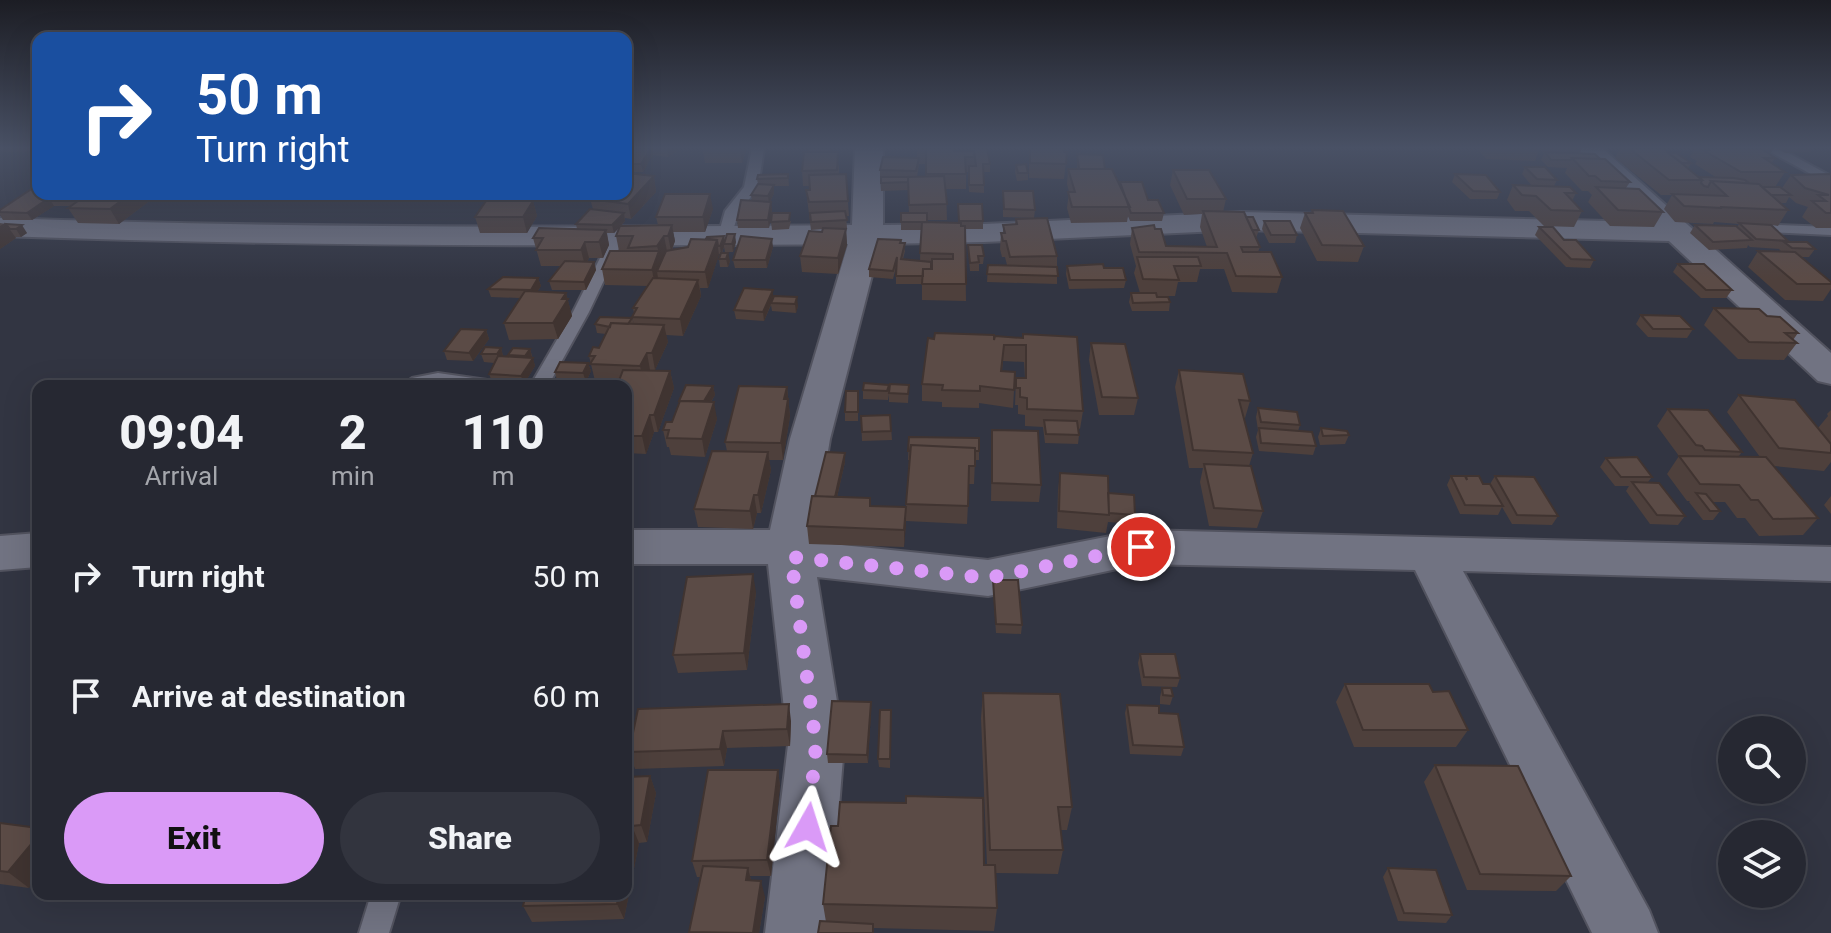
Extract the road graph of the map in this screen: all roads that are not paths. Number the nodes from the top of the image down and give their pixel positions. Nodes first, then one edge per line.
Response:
1 (748, 192) edge
2 (868, 192) edge
3 (1637, 192) edge
4 (25, 198) edge
5 (0, 215) edge
6 (0, 227) edge
7 (1679, 227) junction
8 (1741, 228) edge
9 (1831, 231) edge
10 (867, 233) junction
11 (725, 236) junction
12 (617, 238) junction
13 (1831, 373) edge
14 (424, 380) edge
15 (453, 380) edge
16 (542, 380) edge
17 (632, 547) edge
18 (32, 550) edge
19 (790, 552) junction
20 (0, 553) edge
21 (1430, 553) junction
22 (1831, 564) edge
23 (384, 900) edge
24 (374, 933) edge
25 (797, 933) edge
26 (1626, 933) edge

1 - 11 lane
2 - 10 street
3 - 7 street
4 - 5 street
6 - 12 street
7 - 10 street
7 - 13 street
8 - 9 lane
10 - 11 street
10 - 19 street
11 - 12 street
12 - 16 lane
14 - 15 lane
17 - 19 street
18 - 20 street
19 - 21 street
19 - 25 street
21 - 22 street
21 - 26 street
23 - 24 lane

